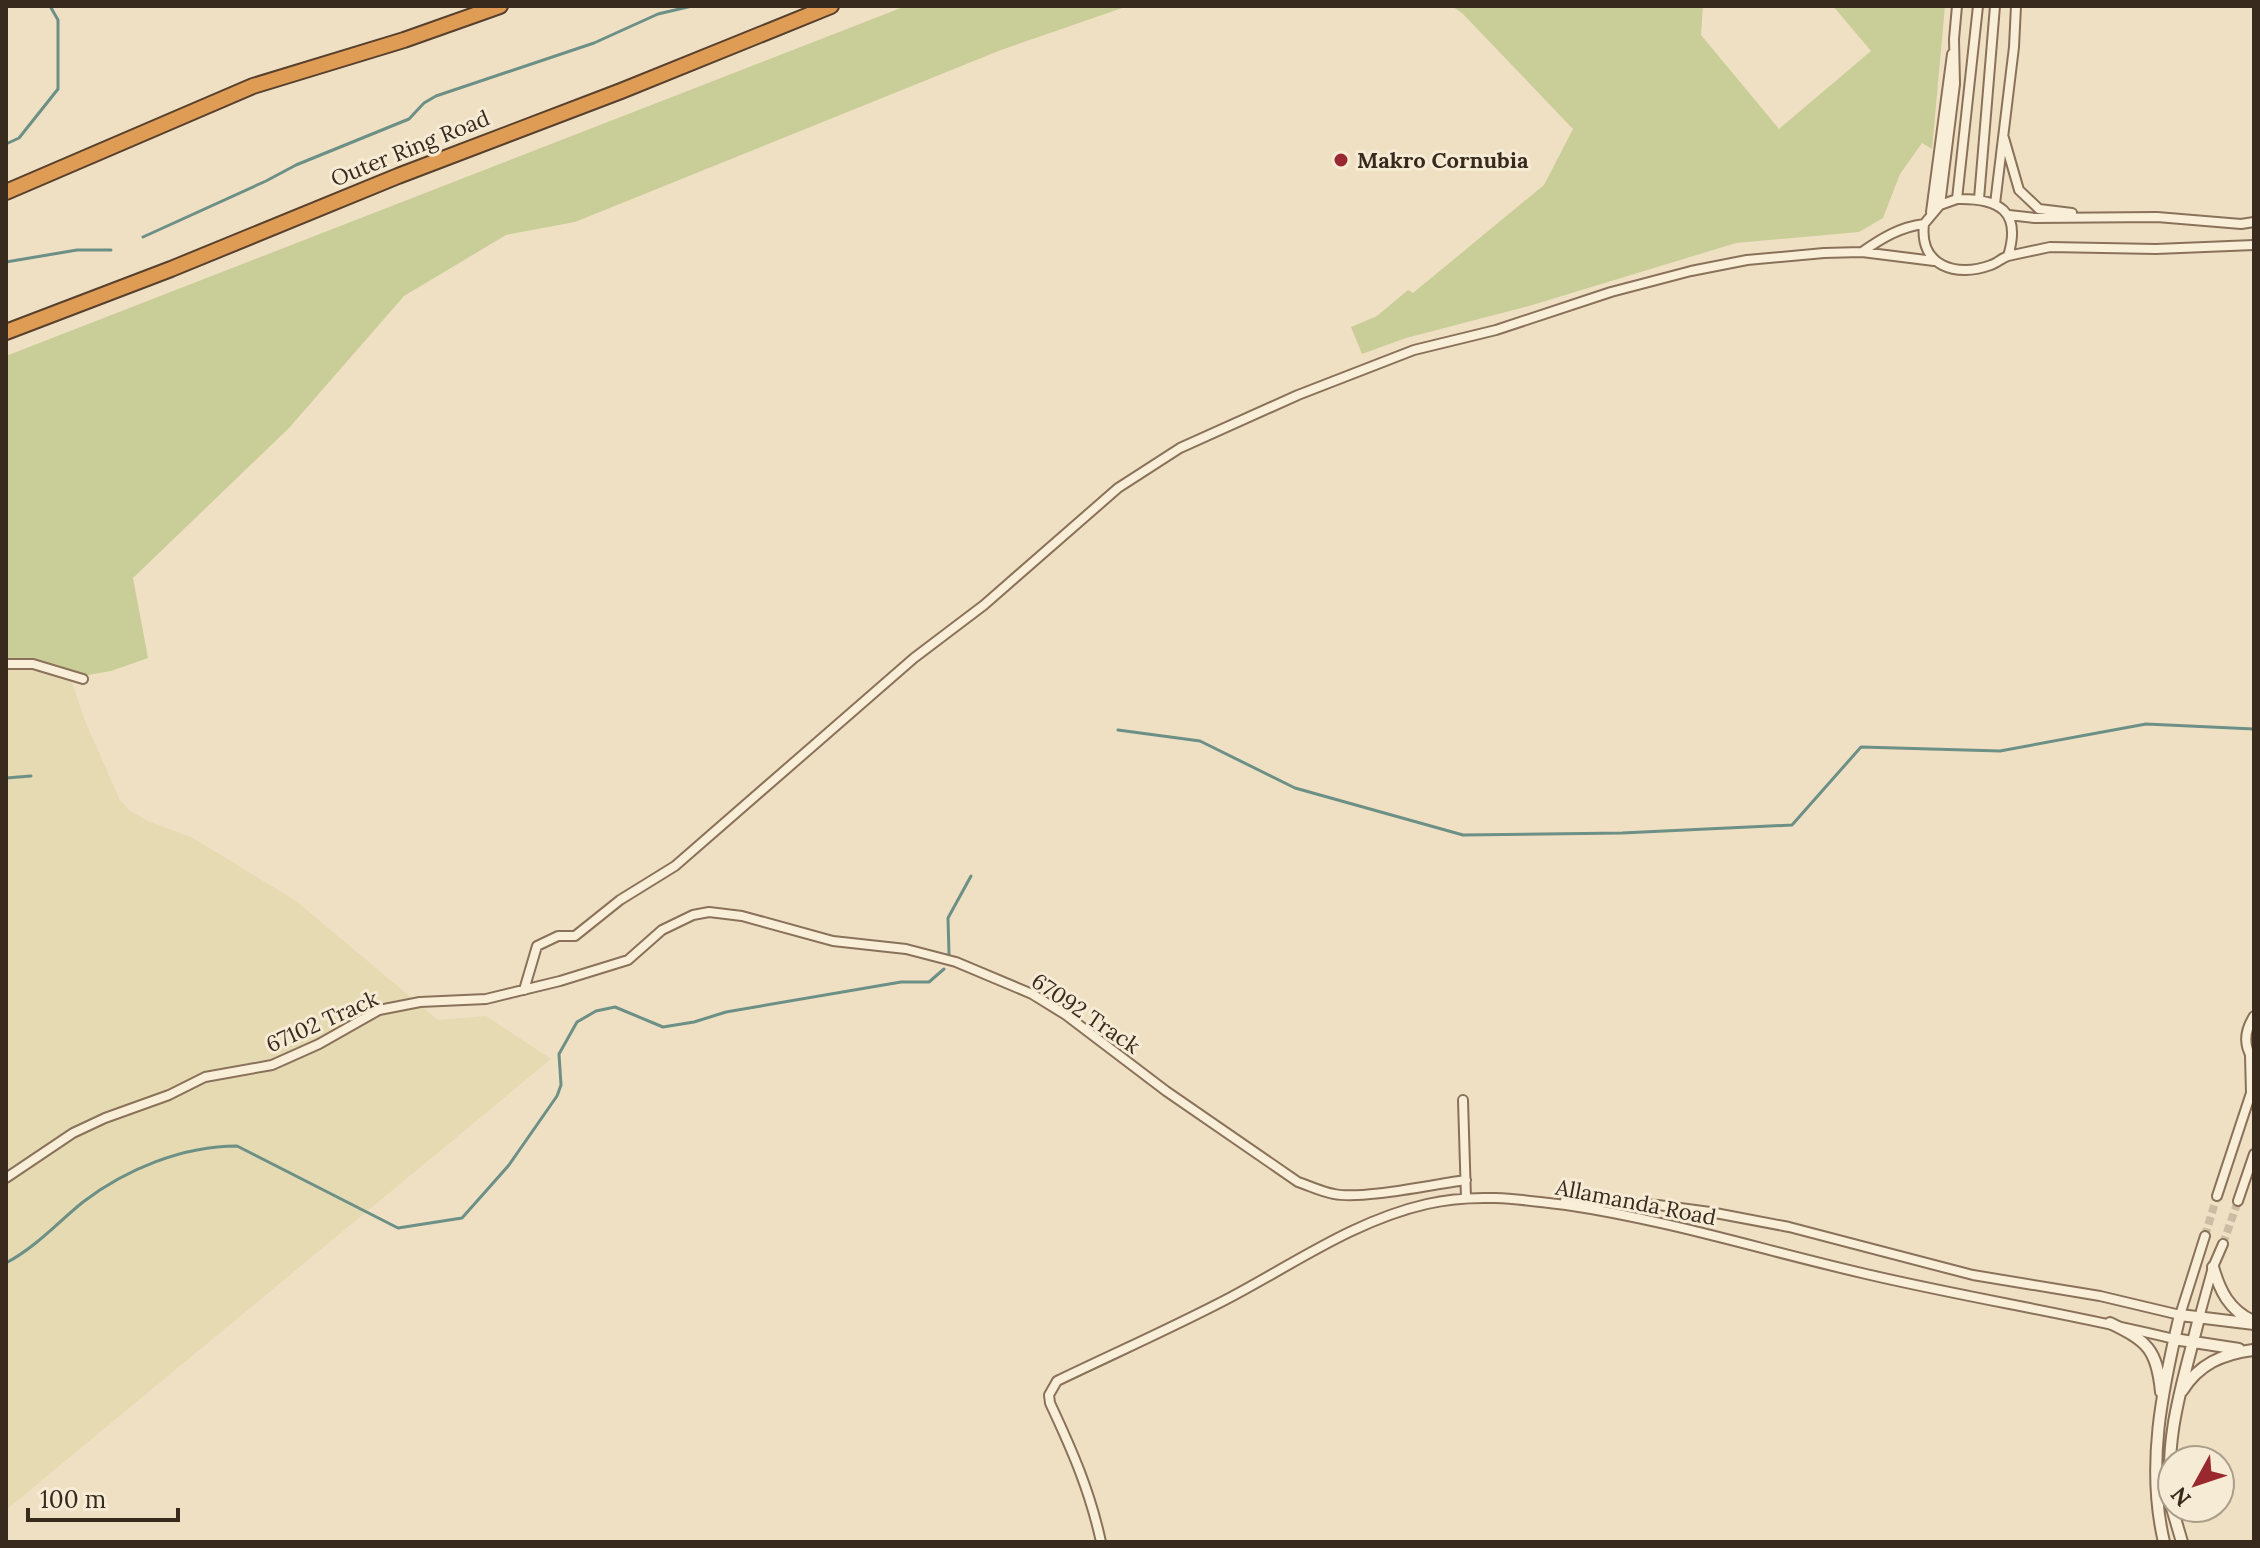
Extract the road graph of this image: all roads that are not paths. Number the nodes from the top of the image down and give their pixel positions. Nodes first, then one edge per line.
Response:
1 (500, 6) edge
2 (831, 6) edge
3 (1957, 6) edge
4 (1978, 6) edge
5 (1995, 6) edge
6 (2016, 6) edge
7 (482, 10) edge
8 (1954, 39) junction
9 (2002, 134) junction
10 (6, 192) edge
11 (1957, 199) junction
12 (1979, 199) junction
13 (1995, 204) junction
14 (1940, 205) junction
15 (1931, 212) junction
16 (2009, 215) junction
17 (2093, 216) junction
18 (2254, 222) edge
19 (1924, 224) junction
20 (2254, 245) edge
21 (1862, 252) junction
22 (2008, 256) junction
23 (1934, 261) junction
24 (6, 332) edge
25 (6, 664) edge
26 (83, 679) dead end
27 (662, 930) joint
28 (524, 990) junction
29 (2254, 1016) edge
30 (2252, 1059) edge
31 (1463, 1100) dead end
32 (2254, 1154) edge
33 (6, 1178) edge
34 (1466, 1180) junction
35 (2217, 1196) tunnel mouth
36 (1466, 1198) junction
37 (2238, 1201) tunnel mouth
38 (1540, 1202) junction
39 (2205, 1236) tunnel mouth
40 (2223, 1244) tunnel mouth
41 (2213, 1267) junction
42 (2180, 1315) junction
43 (2199, 1318) junction
44 (2110, 1323) junction
45 (2254, 1323) edge
46 (2174, 1339) junction
47 (2193, 1343) junction
48 (2254, 1350) edge
49 (2177, 1399) junction
50 (2161, 1406) junction
51 (2171, 1444) edge
52 (1101, 1542) edge
53 (2164, 1542) edge

1 - 7 highway
2 - 24 highway, Outer Ring Road
3 - 8 street
4 - 11 street
5 - 12 street
6 - 9 street
7 - 10 highway
8 - 14 street
8 - 15 street
9 - 13 street
9 - 17 street
11 - 12 street
11 - 14 street
12 - 13 street
13 - 16 street
14 - 15 street
15 - 19 street
16 - 17 street
16 - 22 street
17 - 18 street
19 - 21 street
19 - 23 street
20 - 22 street
21 - 23 street
21 - 28 street
22 - 23 street
25 - 26 street
27 - 28 street, 67102 Track
27 - 34 street, 67092 Track
28 - 33 street, 67102 Track
29 - 30 street
30 - 35 street
31 - 34 street
32 - 37 street
34 - 36 street
36 - 38 street
36 - 52 street
38 - 42 street, Allamanda Road
38 - 44 street, Allamanda Road
39 - 42 street
40 - 41 street
41 - 43 street
41 - 45 street
42 - 43 street
42 - 46 street
43 - 45 street
43 - 47 street
44 - 46 street, Allamanda Road
44 - 50 street
46 - 47 street
46 - 50 street
47 - 48 street
47 - 49 street
48 - 49 street
49 - 51 street
50 - 53 street

